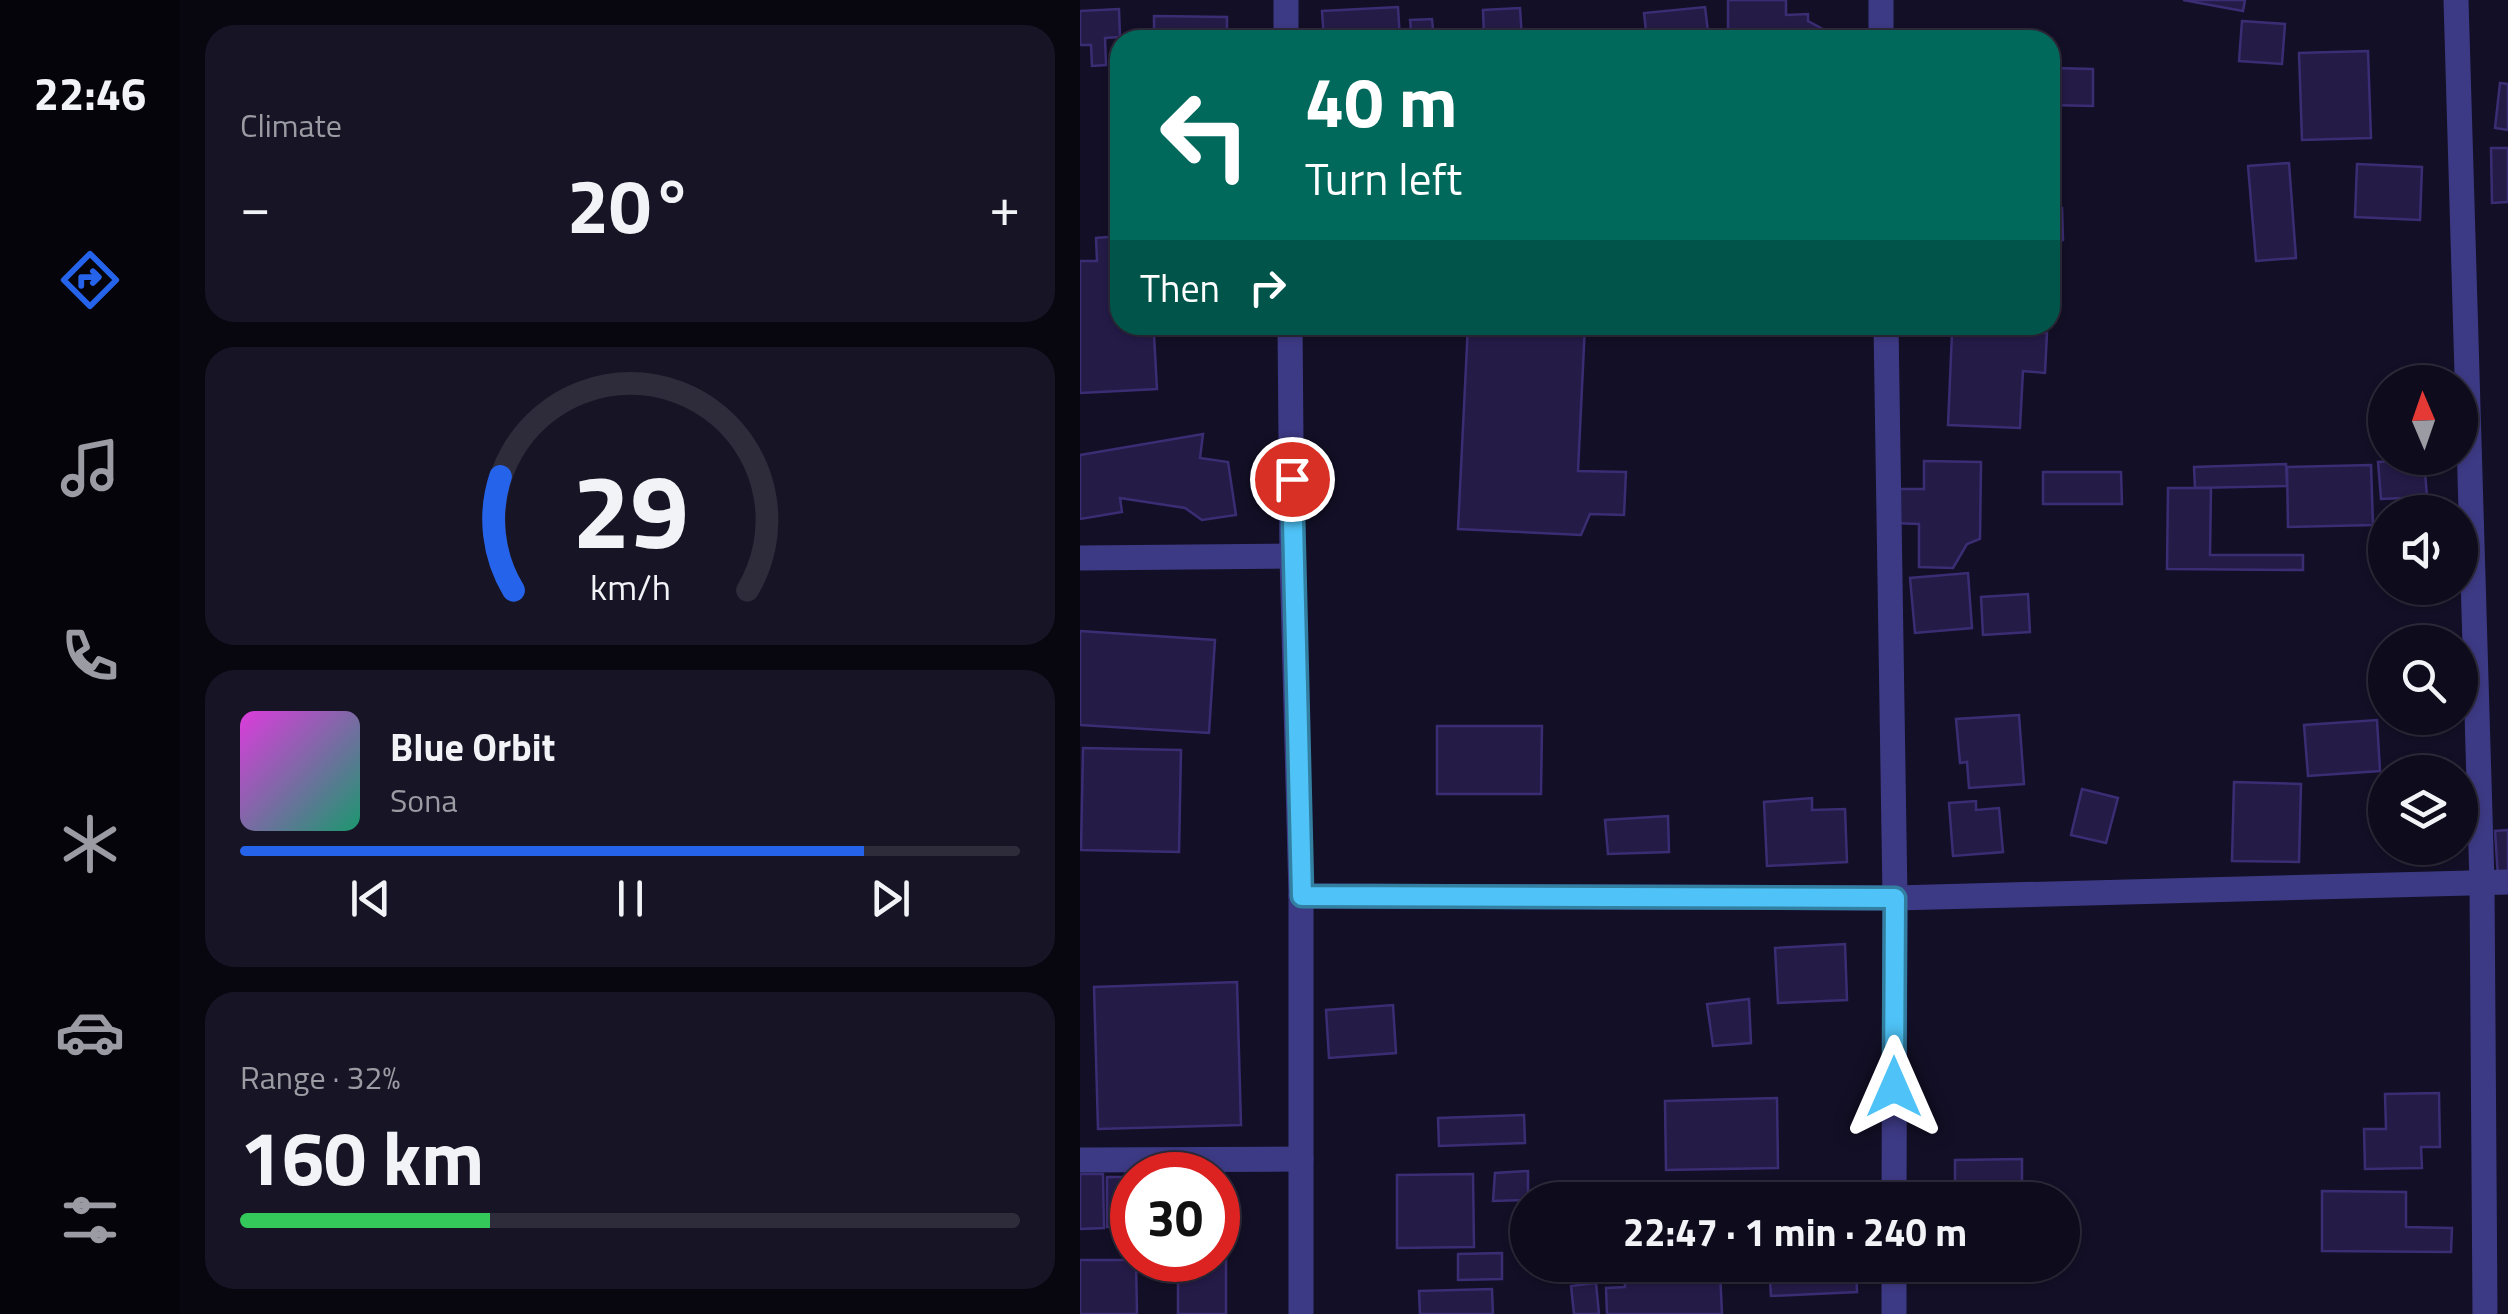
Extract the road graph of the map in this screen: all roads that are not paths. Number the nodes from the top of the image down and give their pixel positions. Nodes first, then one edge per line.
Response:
1 (1286, 0) edge
2 (1881, 0) edge
3 (2456, 0) edge
4 (1286, 30) edge
5 (1882, 30) edge
6 (1290, 335) edge
7 (1886, 335) edge
8 (1292, 556) junction
9 (1080, 558) edge
10 (2495, 882) edge
11 (1302, 896) junction
12 (1895, 898) junction
13 (1301, 1159) junction
14 (1080, 1160) edge
15 (1894, 1182) edge
16 (1894, 1282) edge
17 (1301, 1314) edge
18 (1894, 1314) edge
19 (2486, 1314) edge

1 - 4 street
2 - 5 street
3 - 10 street
6 - 8 street
7 - 12 street
8 - 9 street
8 - 11 street
10 - 12 street
10 - 19 street
11 - 12 street
11 - 13 street
12 - 15 street
13 - 14 street
13 - 17 street
16 - 18 street

